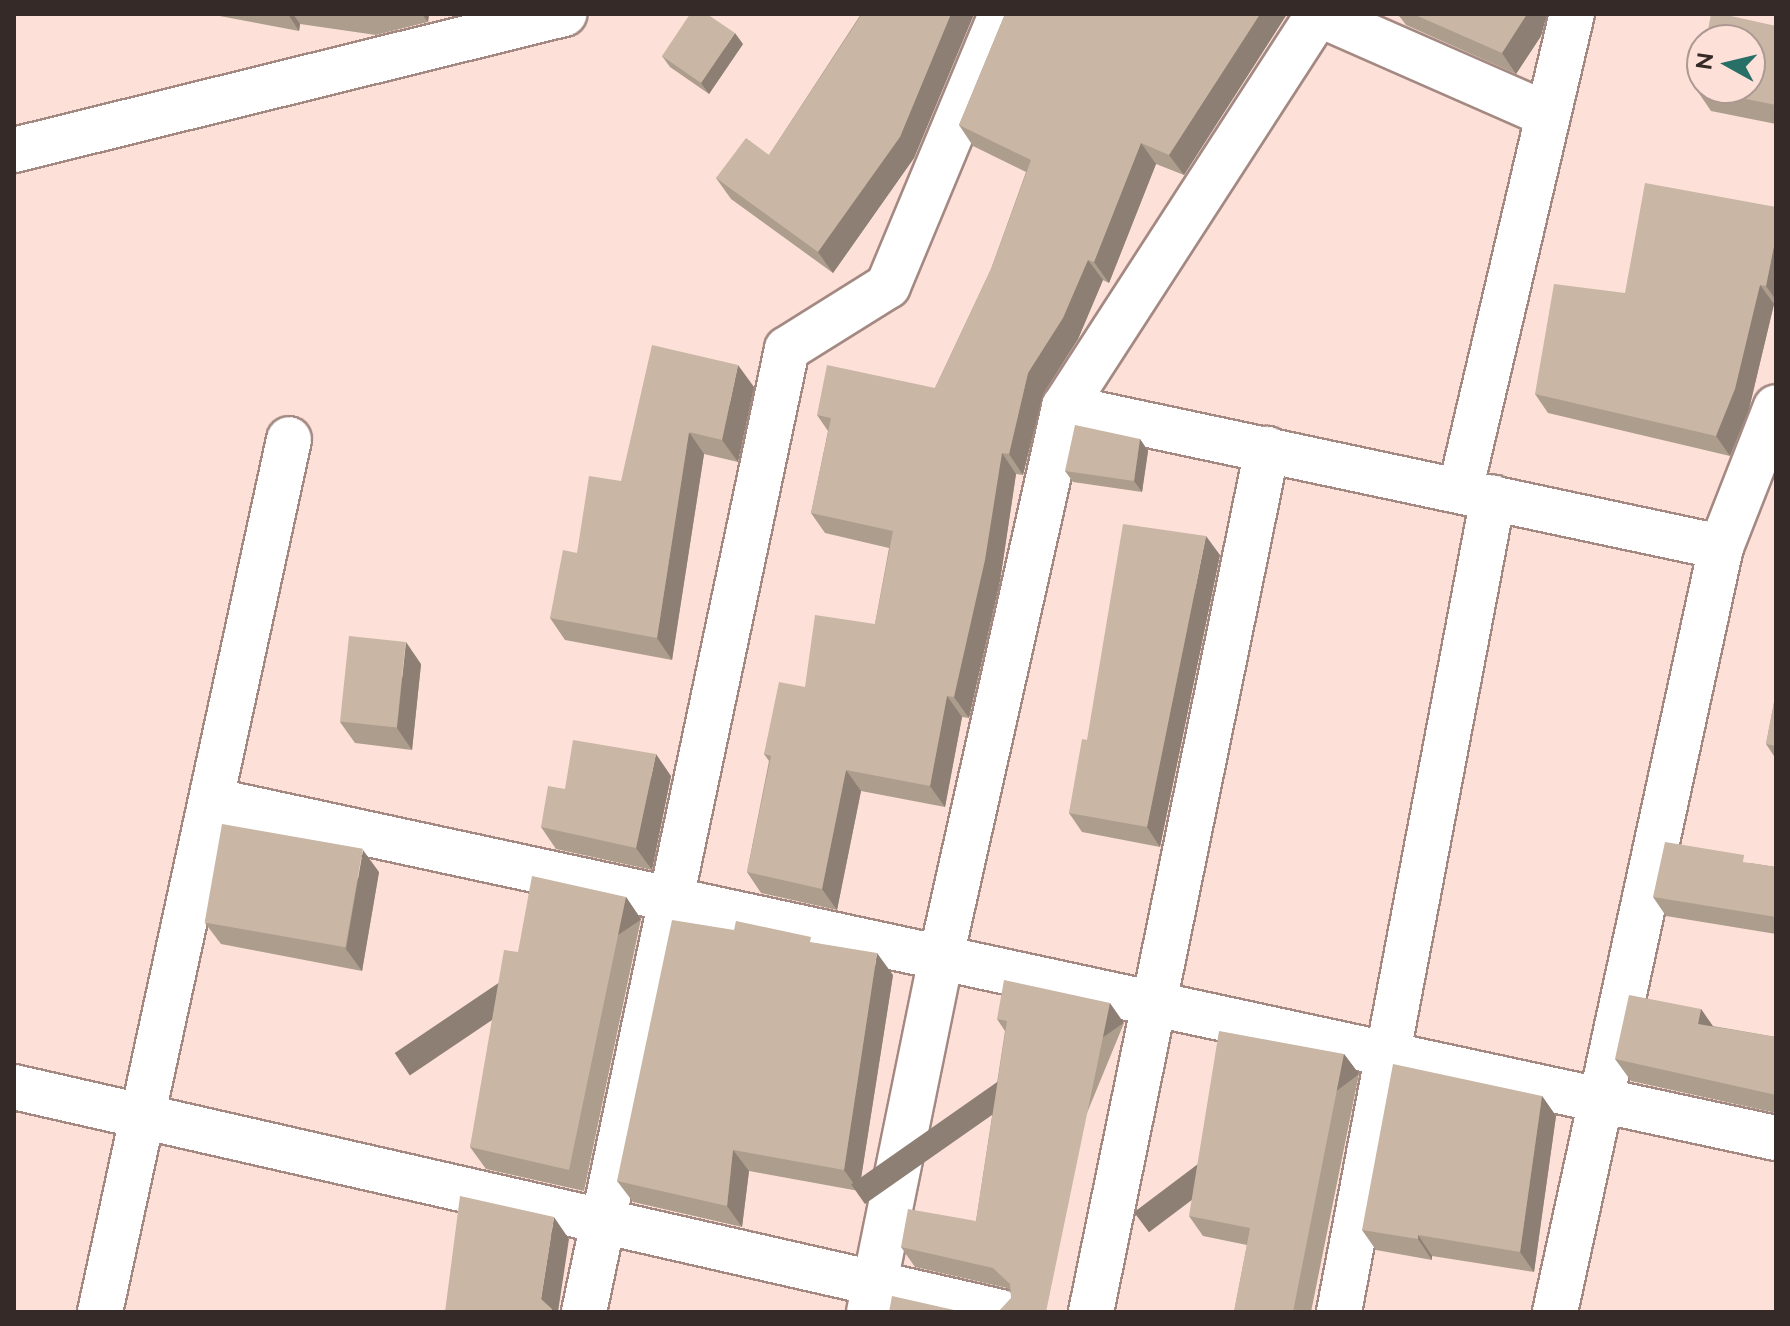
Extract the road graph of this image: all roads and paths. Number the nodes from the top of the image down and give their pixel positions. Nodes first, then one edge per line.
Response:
1 (564, 14) edge
2 (1001, 14) edge
3 (1318, 14) edge
4 (1572, 14) edge
5 (1548, 115) junction
6 (14, 150) edge
7 (1064, 407) junction
8 (1776, 407) edge
9 (289, 439) dead end
10 (1267, 449) junction
11 (1477, 494) junction
12 (1721, 547) junction
13 (211, 800) junction
14 (675, 900) junction
15 (941, 957) junction
16 (1154, 1004) junction
17 (1388, 1054) junction
18 (14, 1087) edge
19 (1601, 1100) junction
20 (143, 1116) junction
21 (1776, 1138) edge
22 (604, 1221) junction
23 (872, 1298) edge
24 (100, 1312) edge
25 (584, 1312) edge
26 (1001, 1312) edge
27 (1091, 1312) edge
28 (1339, 1312) edge
29 (1555, 1312) edge

1 - 6 street
2 - 14 street
3 - 5 street
3 - 7 street
4 - 5 street
5 - 11 street
7 - 10 street
7 - 15 street
8 - 12 street
9 - 13 street
10 - 11 street
10 - 16 street
11 - 12 street
11 - 17 street
12 - 19 street
13 - 14 street
13 - 20 street
14 - 15 street
14 - 22 street
15 - 16 street
15 - 23 street
16 - 17 street
16 - 27 street
17 - 19 street
17 - 28 street
18 - 20 street
19 - 21 street
19 - 29 street
20 - 22 street
20 - 24 street
22 - 23 street
22 - 25 street
23 - 26 street

